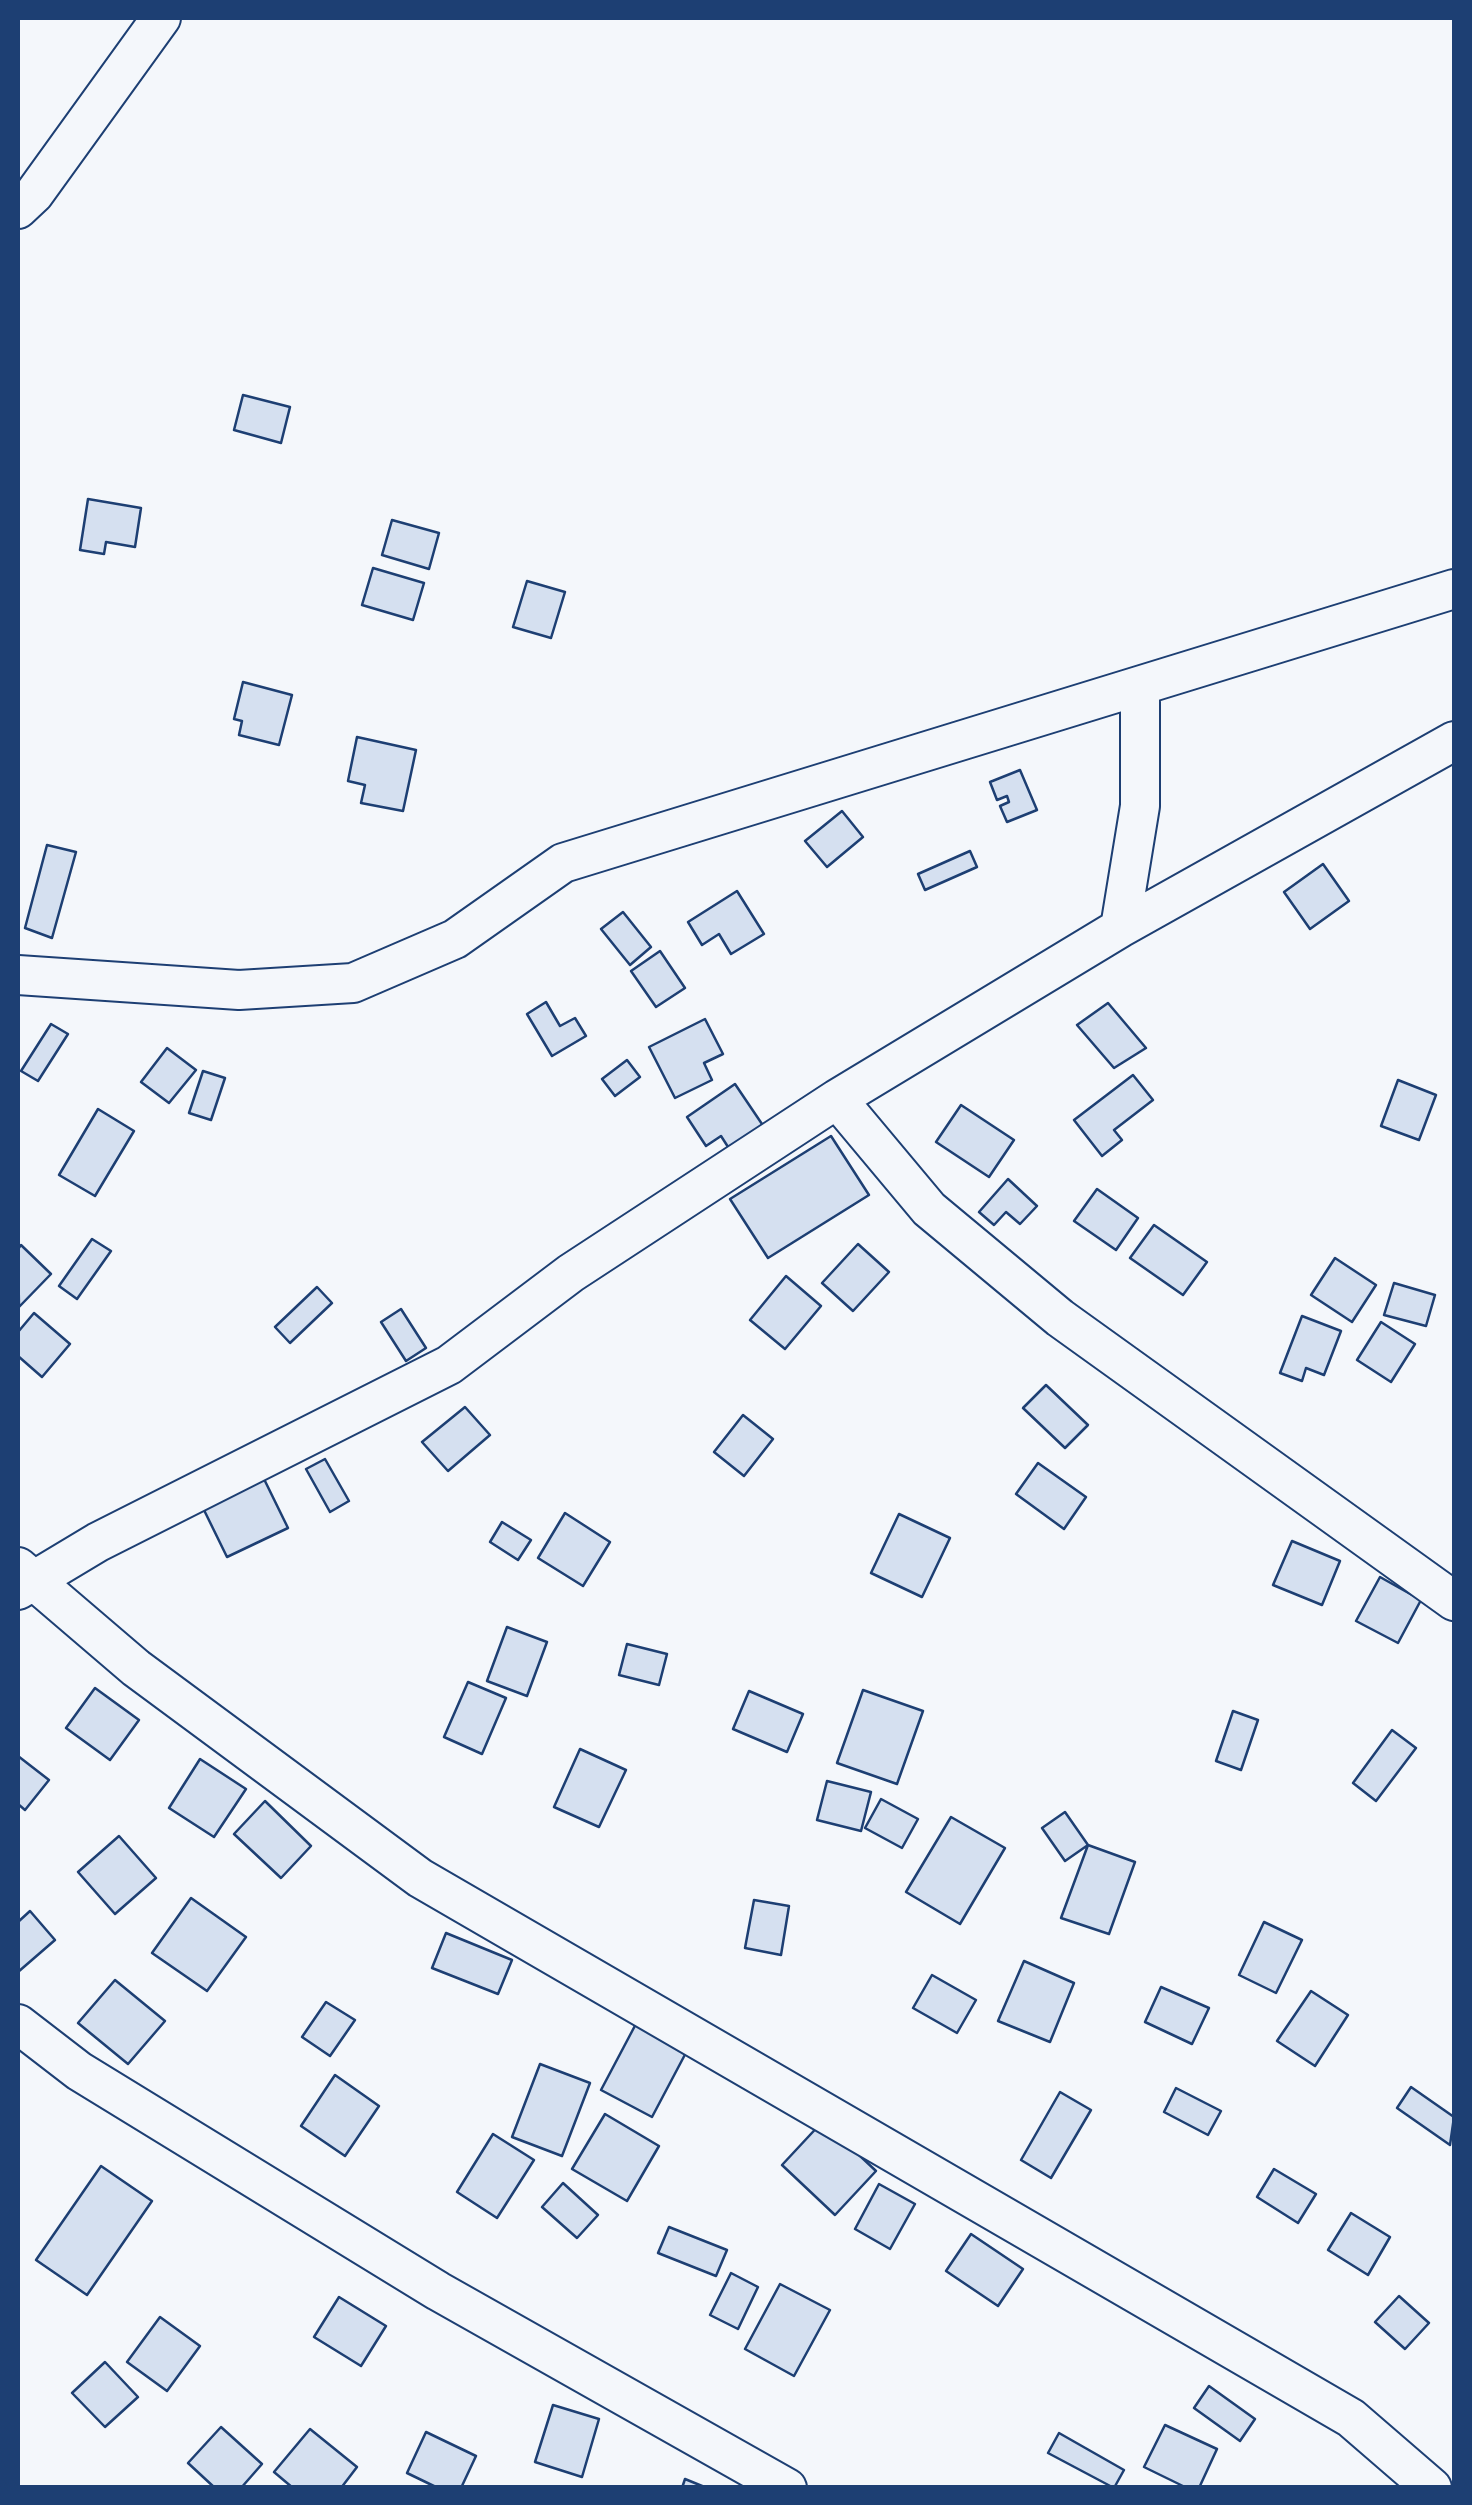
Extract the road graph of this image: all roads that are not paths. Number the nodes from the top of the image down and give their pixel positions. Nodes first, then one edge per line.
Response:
1 (161, 18) edge
2 (18, 208) edge
3 (1454, 589) edge
4 (1140, 687) junction
5 (1454, 742) edge
6 (1120, 928) junction
7 (18, 975) edge
8 (837, 1099) junction
9 (23, 1579) edge
10 (1454, 1601) edge
11 (18, 2024) edge
12 (787, 2488) edge
13 (1432, 2488) edge

1 - 2 street
3 - 4 street
4 - 6 street
4 - 7 street
5 - 6 street
6 - 8 street
8 - 9 street
8 - 10 street
9 - 13 street
11 - 12 street

